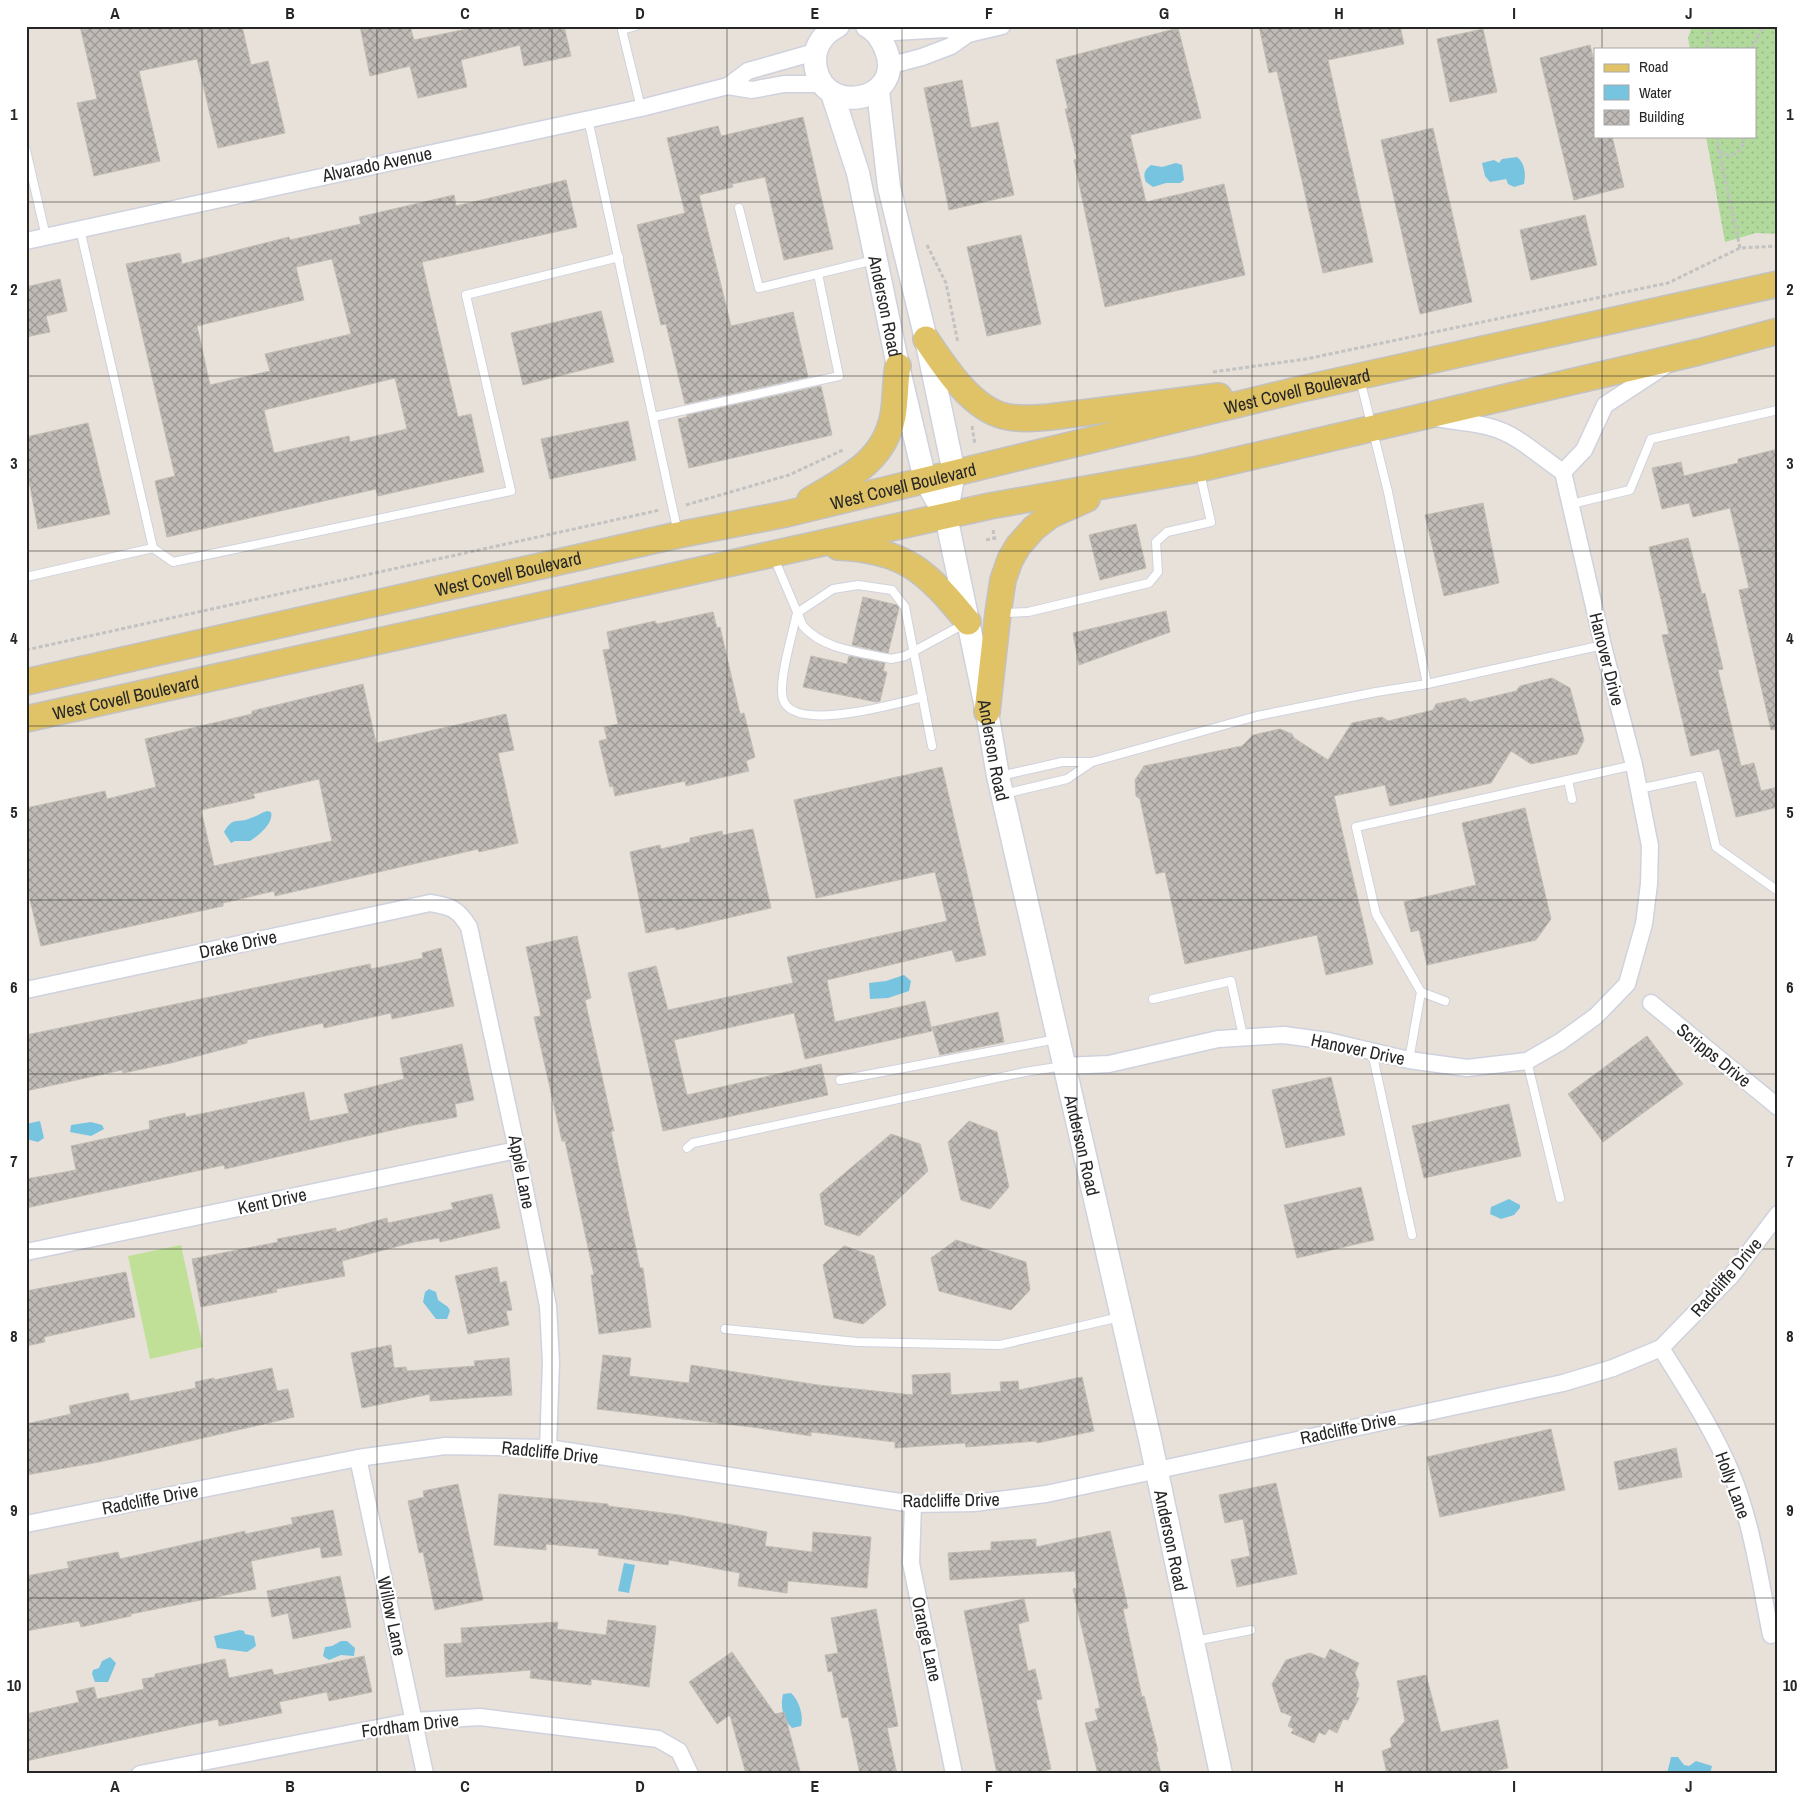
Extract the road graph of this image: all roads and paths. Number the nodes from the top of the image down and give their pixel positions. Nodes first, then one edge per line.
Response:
1 (636, 26) edge
2 (1002, 26) edge
3 (1710, 26) edge
4 (1763, 26) edge
5 (872, 30) edge
6 (968, 34) junction
7 (826, 35) edge
8 (1707, 48) edge
9 (1752, 48) edge
10 (888, 66) junction
11 (728, 86) junction
12 (827, 88) junction
13 (878, 90) junction
14 (641, 108) junction
15 (588, 120) junction
16 (1717, 138) edge
17 (1743, 138) edge
18 (26, 150) edge
19 (1720, 151) junction
20 (29, 172) edge
21 (739, 208) dead end
22 (80, 229) junction
23 (46, 237) junction
24 (925, 238) dead end
25 (26, 241) edge
26 (1778, 246) edge
27 (1740, 248) junction
28 (619, 258) junction
29 (876, 260) junction
30 (818, 274) junction
31 (1778, 284) edge
32 (1778, 331) edge
33 (926, 339) junction
34 (959, 349) dead end
35 (1678, 357) junction
36 (898, 366) junction
37 (1207, 372) dead end
38 (1359, 377) junction
39 (1297, 390) junction
40 (1778, 410) edge
41 (1425, 417) junction
42 (653, 418) junction
43 (977, 421) dead end
44 (1372, 429) junction
45 (974, 440) junction
46 (969, 441) dead end
47 (854, 445) dead end
48 (976, 448) dead end
49 (1199, 469) junction
50 (1563, 472) junction
51 (954, 473) junction
52 (925, 480) junction
53 (1116, 485) junction
54 (1571, 504) junction
55 (672, 508) junction
56 (786, 514) junction
57 (946, 516) junction
58 (678, 535) junction
59 (994, 538) dead end
60 (986, 540) dead end
61 (808, 546) junction
62 (153, 548) junction
63 (772, 554) junction
64 (26, 577) edge
65 (797, 613) junction
66 (998, 613) junction
67 (968, 622) junction
68 (1603, 645) junction
69 (26, 650) edge
70 (913, 652) junction
71 (26, 682) edge
72 (1427, 684) junction
73 (923, 697) junction
74 (987, 712) junction
75 (26, 719) edge
76 (932, 746) dead end
77 (1092, 762) junction
78 (1634, 765) junction
79 (1568, 780) junction
80 (1000, 786) junction
81 (1639, 789) junction
82 (1572, 799) dead end
83 (1778, 891) edge
84 (450, 906) joint
85 (26, 990) edge
86 (1421, 992) junction
87 (1152, 999) dead end
88 (1445, 1000) dead end
89 (1651, 1003) dead end
90 (1244, 1036) junction
91 (1059, 1038) junction
92 (1372, 1052) junction
93 (1409, 1060) junction
94 (1527, 1061) junction
95 (1065, 1066) junction
96 (840, 1080) dead end
97 (1778, 1107) edge
98 (687, 1148) dead end
99 (518, 1150) junction
100 (1560, 1198) dead end
101 (1778, 1214) edge
102 (1412, 1235) dead end
103 (26, 1252) edge
104 (1122, 1316) junction
105 (725, 1328) dead end
106 (1661, 1348) junction
107 (548, 1448) junction
108 (358, 1458) junction
109 (1157, 1471) junction
110 (913, 1504) junction
111 (26, 1524) edge
112 (1251, 1630) dead end
113 (1771, 1635) dead end
114 (1193, 1642) junction
115 (414, 1721) junction
116 (140, 1774) edge
117 (425, 1774) edge
118 (690, 1774) edge
119 (954, 1774) edge
120 (1221, 1774) edge

1 - 14 lane
2 - 6 street
3 - 8 path
4 - 9 path
5 - 6 street
5 - 10 main road
6 - 10 street
7 - 11 street, Alvarado Avenue
7 - 12 main road, Anderson Road
10 - 13 main road
11 - 12 street, Alvarado Avenue
11 - 14 street, Alvarado Avenue
12 - 13 main road
12 - 29 main road, Anderson Road
13 - 33 main road, Anderson Road
14 - 15 street, Alvarado Avenue
15 - 22 street, Alvarado Avenue
15 - 28 lane
16 - 19 path
17 - 19 path
18 - 20 lane
19 - 27 path
20 - 23 lane
21 - 30 lane
22 - 23 street, Alvarado Avenue
22 - 62 lane
23 - 25 street, Alvarado Avenue
24 - 34 path
26 - 27 path
27 - 37 path
28 - 42 lane
28 - 62 lane
29 - 30 lane
29 - 36 main road, Anderson Road
30 - 42 lane
31 - 38 main road, West Covell Boulevard
32 - 35 main road, West Covell Boulevard
33 - 39 main road
33 - 51 main road, Anderson Road
35 - 41 main road, West Covell Boulevard
35 - 50 street
36 - 52 main road, Anderson Road
36 - 56 main road
38 - 39 main road, West Covell Boulevard
38 - 44 lane
39 - 51 main road, West Covell Boulevard
40 - 54 lane
41 - 44 main road, West Covell Boulevard
41 - 50 street
42 - 55 lane
43 - 45 path
44 - 49 main road, West Covell Boulevard
44 - 72 lane
45 - 46 path
45 - 48 path
47 - 55 path
49 - 53 main road, West Covell Boulevard
49 - 66 lane
50 - 54 street, Hanover Drive
51 - 52 main road, West Covell Boulevard
51 - 57 main road, Anderson Road
52 - 56 main road, West Covell Boulevard
52 - 57 main road, Anderson Road
53 - 57 main road, West Covell Boulevard
53 - 66 main road
54 - 68 street, Hanover Drive
55 - 58 lane
55 - 69 path
56 - 58 main road, West Covell Boulevard
57 - 61 main road, West Covell Boulevard
57 - 67 main road, Anderson Road
58 - 71 main road, West Covell Boulevard
59 - 60 path
61 - 63 main road, West Covell Boulevard
61 - 67 main road
62 - 64 lane
63 - 65 lane
63 - 75 main road, West Covell Boulevard
65 - 70 lane
65 - 70 lane
65 - 73 lane
66 - 74 main road
67 - 70 lane
67 - 74 main road, Anderson Road
68 - 72 lane
68 - 78 street, Hanover Drive
70 - 73 lane
72 - 77 lane
73 - 76 lane
74 - 80 main road, Anderson Road
77 - 80 lane
77 - 80 lane
78 - 79 lane
78 - 81 street, Hanover Drive
79 - 82 lane
79 - 86 lane
80 - 91 main road, Anderson Road
81 - 83 lane
81 - 94 street, Hanover Drive
84 - 85 street, Drake Drive
84 - 99 street, Apple Lane
86 - 88 lane
86 - 93 lane
87 - 90 lane
89 - 97 street, Scripps Drive
90 - 92 street, Hanover Drive
90 - 95 street, Hanover Drive
91 - 95 main road, Anderson Road
91 - 96 lane
92 - 93 street, Hanover Drive
92 - 102 lane
93 - 94 street, Hanover Drive
94 - 100 lane
95 - 98 lane
95 - 104 main road, Anderson Road
99 - 103 street, Kent Drive
99 - 107 street, Apple Lane
101 - 106 street, Radcliffe Drive
104 - 105 lane
104 - 109 main road, Anderson Road
106 - 109 street, Radcliffe Drive
106 - 113 street, Holly Lane
107 - 108 street, Radcliffe Drive
107 - 110 street, Radcliffe Drive
108 - 111 street, Radcliffe Drive
108 - 115 street, Willow Lane
109 - 110 street, Radcliffe Drive
109 - 114 main road, Anderson Road
110 - 119 street, Orange Lane
112 - 114 lane
114 - 120 main road, Anderson Road
115 - 116 street, Fordham Drive
115 - 117 street, Willow Lane
115 - 118 street, Fordham Drive

